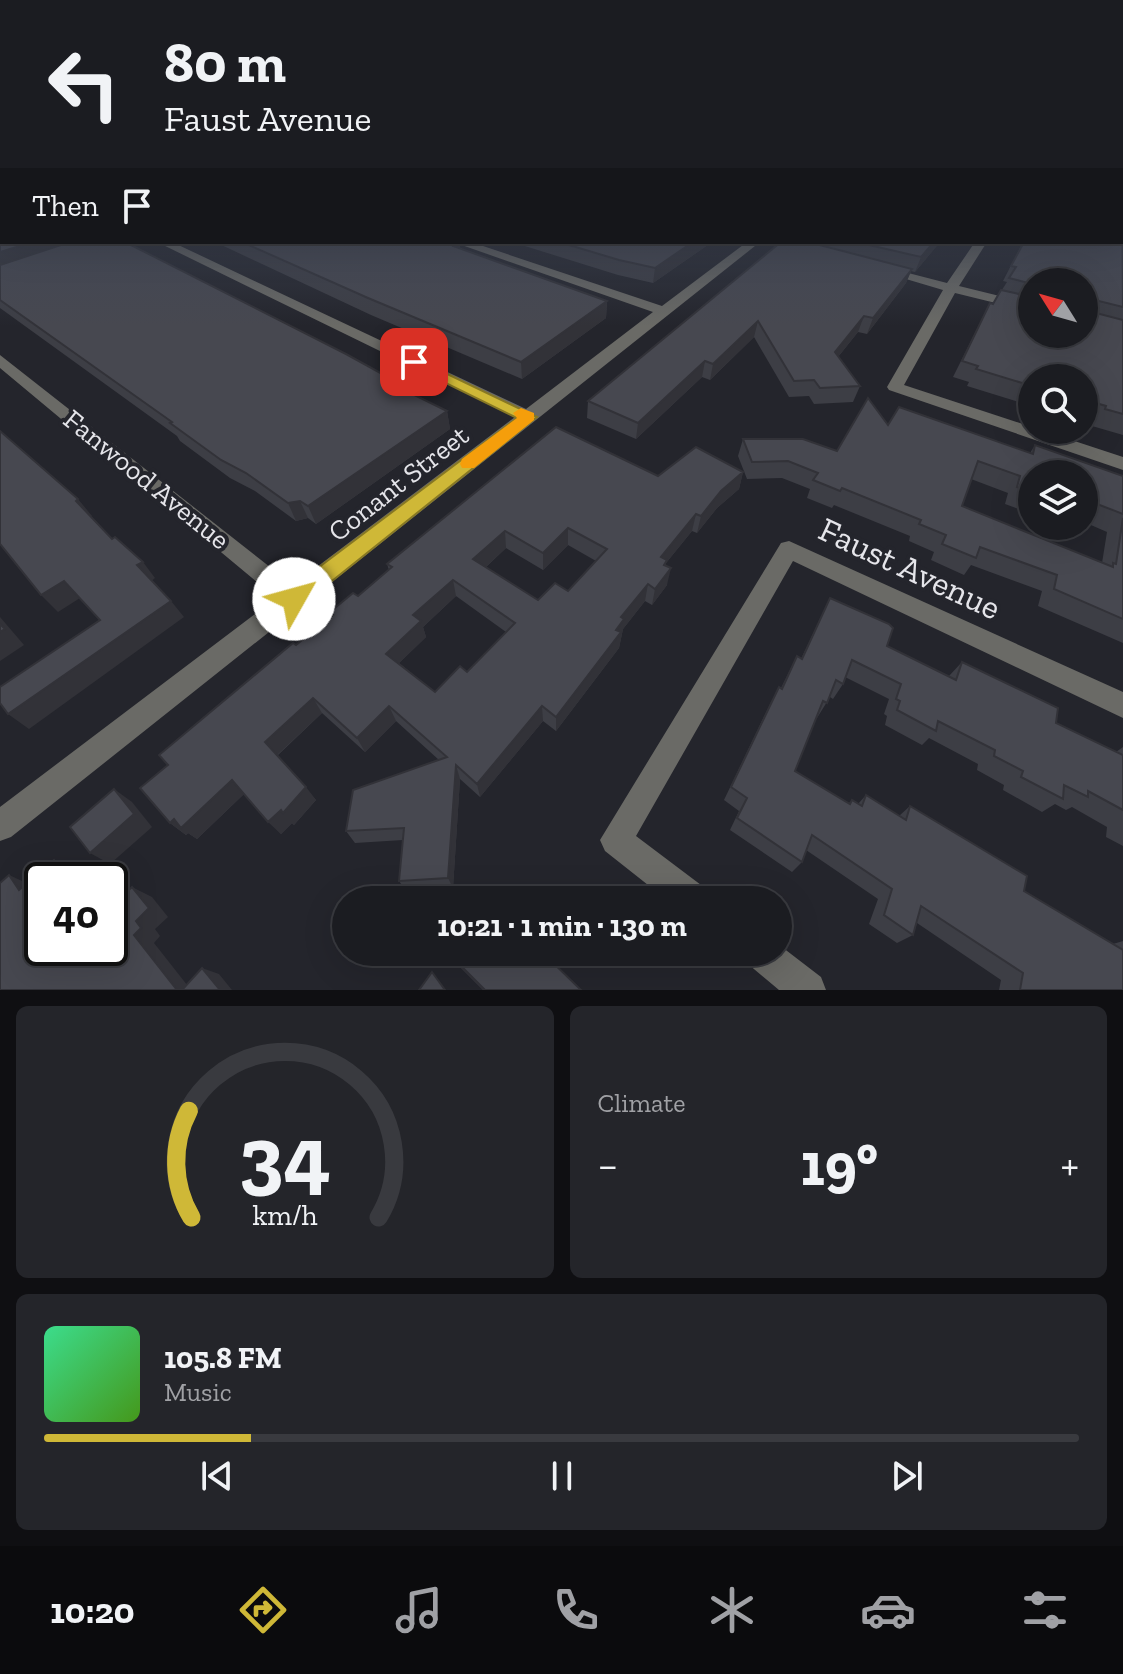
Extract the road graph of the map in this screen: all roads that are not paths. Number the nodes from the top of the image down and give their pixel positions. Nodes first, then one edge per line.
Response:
1 (167, 244) edge
2 (465, 244) edge
3 (751, 244) edge
4 (980, 244) edge
5 (874, 268) edge
6 (951, 287) junction
7 (1018, 304) edge
8 (663, 311) junction
9 (0, 360) edge
10 (529, 417) junction
11 (1123, 464) edge
12 (294, 599) junction
13 (1123, 705) edge
14 (0, 826) edge
15 (675, 886) edge
16 (778, 966) edge
17 (808, 990) edge

1 - 10 street
2 - 8 street
3 - 8 street, Conant Street
4 - 6 street
5 - 6 street
6 - 7 street
6 - 11 street
8 - 10 street, Conant Street
9 - 12 street, Fanwood Avenue
10 - 12 street, Conant Street
12 - 14 street, Conant Street
13 - 15 street, Faust Avenue
16 - 17 street

